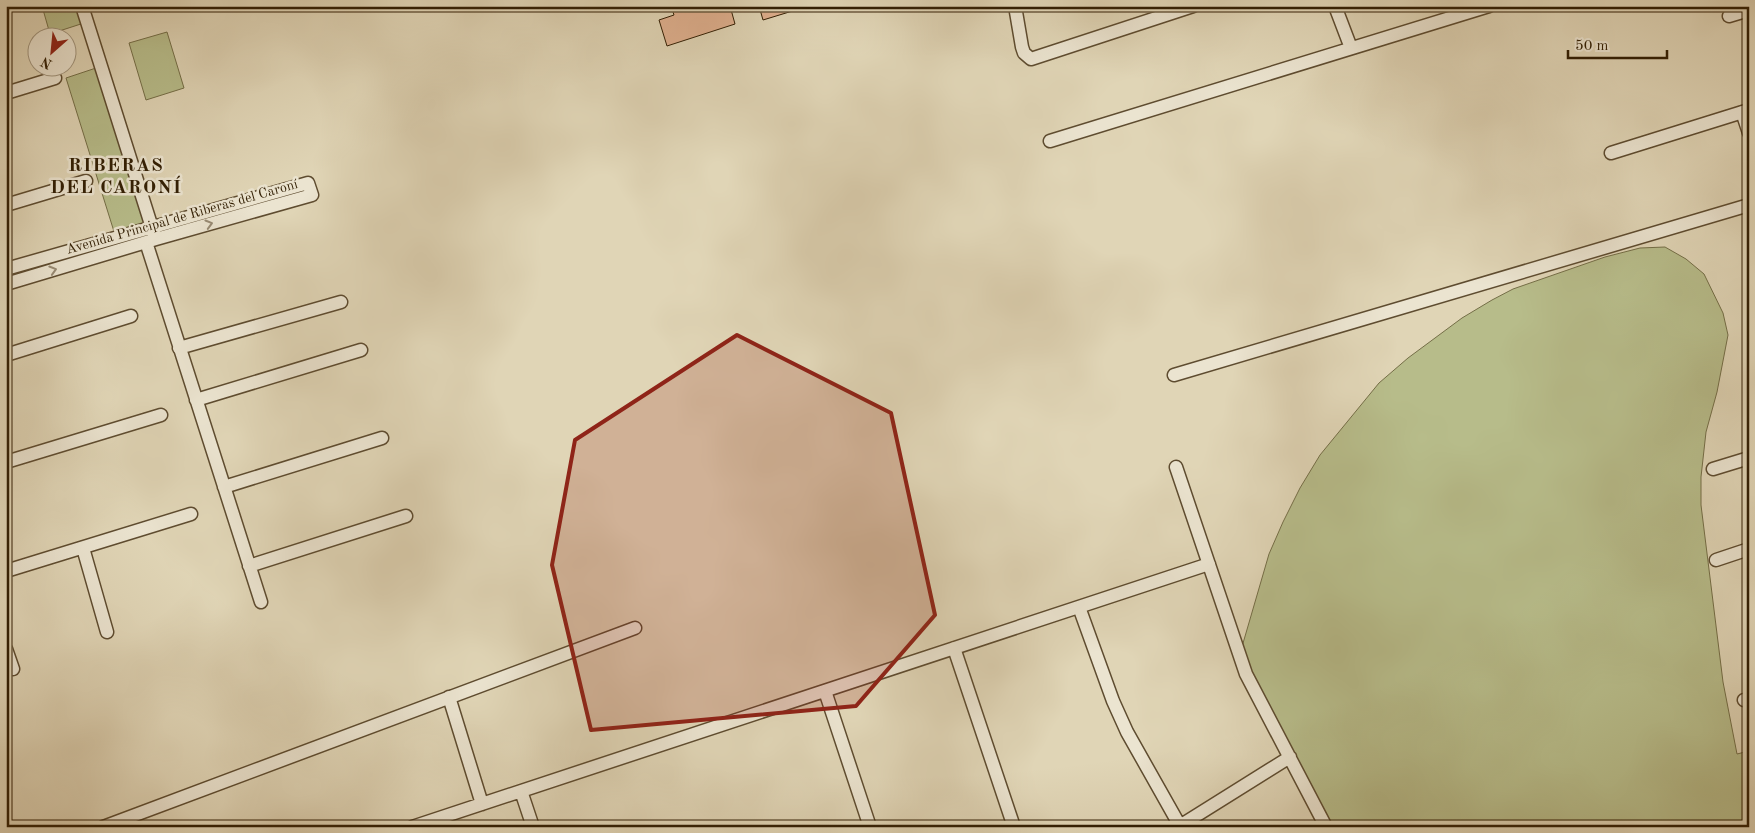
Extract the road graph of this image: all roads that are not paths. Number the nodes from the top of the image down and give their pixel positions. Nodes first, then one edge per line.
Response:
1 (82, 6) edge
2 (1015, 6) edge
3 (1193, 6) edge
4 (1335, 6) edge
5 (1490, 6) edge
6 (1749, 10) edge
7 (1729, 16) dead end
8 (1351, 48) junction
9 (55, 78) dead end
10 (6, 93) edge
11 (1745, 111) edge
12 (1749, 134) edge
13 (1050, 141) dead end
14 (1611, 153) dead end
15 (86, 181) dead end
16 (6, 205) edge
17 (1749, 206) edge
18 (151, 236) junction
19 (6, 269) edge
20 (6, 284) edge
21 (341, 302) dead end
22 (132, 316) dead end
23 (180, 348) junction
24 (361, 350) dead end
25 (6, 355) edge
26 (1174, 375) dead end
27 (196, 400) junction
28 (162, 415) dead end
29 (382, 438) dead end
30 (1749, 458) edge
31 (6, 462) edge
32 (1176, 467) dead end
33 (1713, 469) dead end
34 (224, 488) junction
35 (191, 514) dead end
36 (406, 516) dead end
37 (83, 548) junction
38 (1749, 549) edge
39 (1716, 560) dead end
40 (1208, 564) junction
41 (250, 566) junction
42 (6, 571) edge
43 (261, 602) dead end
44 (1079, 607) junction
45 (635, 628) dead end
46 (107, 632) dead end
47 (6, 648) edge
48 (954, 648) junction
49 (13, 669) dead end
50 (825, 691) junction
51 (449, 697) junction
52 (1290, 757) junction
53 (521, 791) junction
54 (482, 804) junction
55 (1179, 826) edge
56 (103, 827) edge
57 (412, 827) edge
58 (533, 827) edge
59 (870, 827) edge
60 (1014, 827) edge
61 (1326, 827) edge

1 - 18 street
2 - 3 street
4 - 8 street
5 - 8 street
6 - 7 street
8 - 13 street
9 - 10 street
11 - 12 street
11 - 14 street
15 - 16 street
17 - 26 street
18 -> 18 street, Avenida Principal de Riberas del Caroní
18 - 19 street, Avenida Principal de Riberas del Caroní
20 -> 18 street, Avenida Principal de Riberas del Caroní
18 - 23 street
21 - 23 street
22 - 25 street
23 - 27 street
24 - 27 street
27 - 34 street
28 - 31 street
29 - 34 street
30 - 33 street
32 - 40 street
34 - 41 street
35 - 37 street
36 - 41 street
37 - 42 street
37 - 46 street
38 - 39 street
40 - 44 street
40 - 52 street
41 - 43 street
44 - 48 street
44 - 55 street
45 - 51 street
47 - 49 street
48 - 50 street
48 - 60 street
50 - 53 street
50 - 59 street
51 - 54 street
51 - 56 street
52 - 55 street
52 - 61 street
53 - 54 street
53 - 58 street
54 - 57 street

